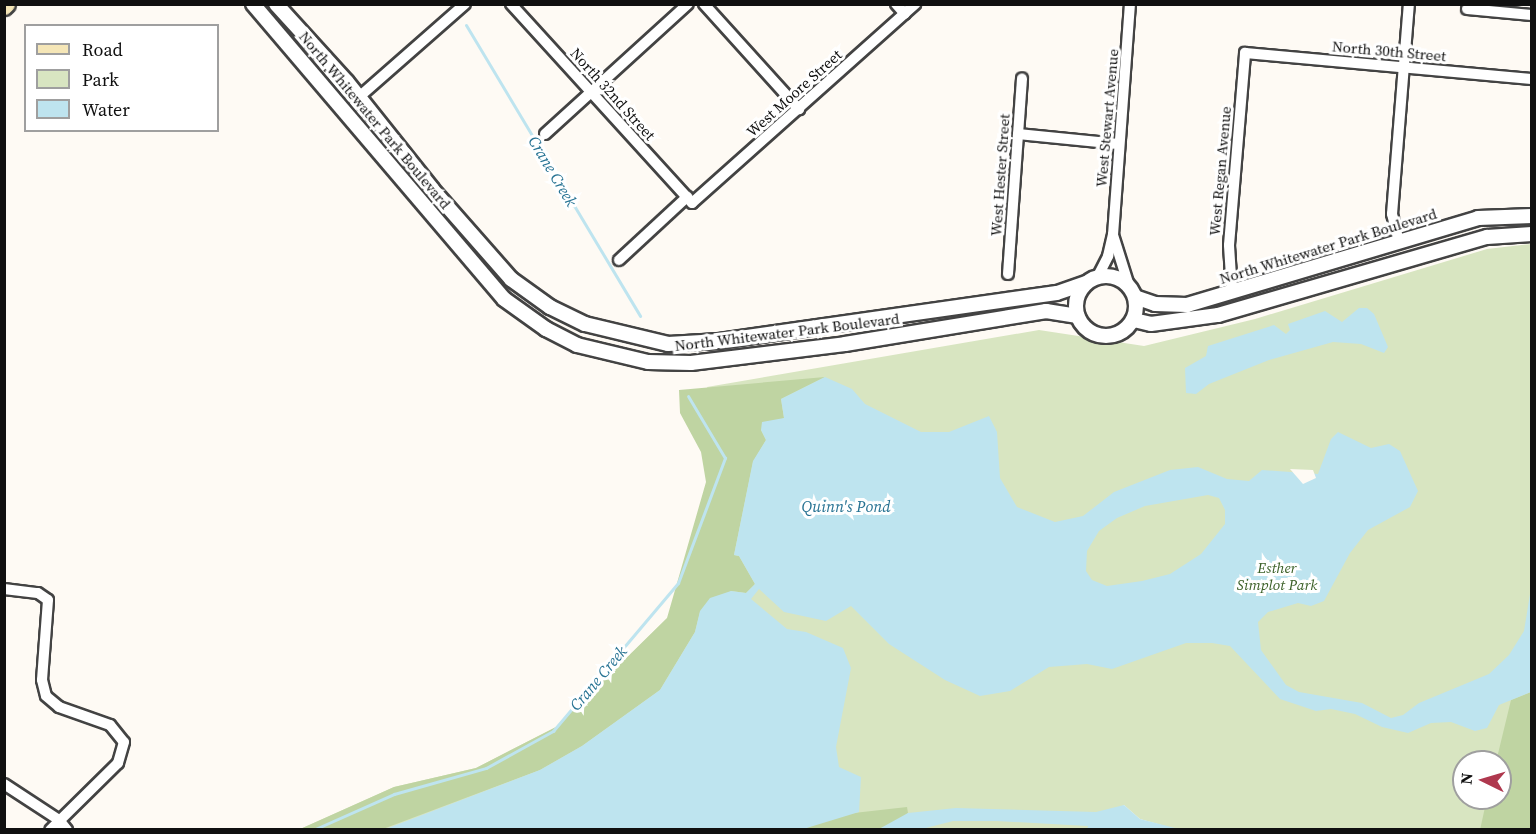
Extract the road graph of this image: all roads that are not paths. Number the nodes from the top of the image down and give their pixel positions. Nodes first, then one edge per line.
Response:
1 (254, 4) edge
2 (276, 4) edge
3 (465, 4) edge
4 (511, 4) edge
5 (688, 4) edge
6 (704, 4) edge
7 (896, 4) edge
8 (915, 4) edge
9 (1130, 4) edge
10 (1409, 4) edge
11 (1467, 9) dead end
12 (905, 14) junction
13 (1532, 15) edge
14 (1245, 53) joint
15 (1404, 67) junction
16 (1022, 79) dead end
17 (1532, 79) edge
18 (591, 92) junction
19 (359, 97) junction
20 (798, 109) junction
21 (545, 134) dead end
22 (1018, 134) junction
23 (1119, 144) junction
24 (690, 200) junction
25 (1532, 216) edge
26 (1532, 234) edge
27 (1113, 235) junction
28 (1399, 242) junction
29 (619, 260) dead end
30 (1008, 274) dead end
31 (1092, 280) junction
32 (1132, 291) junction
33 (1232, 292) junction
34 (1078, 316) junction
35 (1134, 320) junction
36 (4, 589) edge
37 (4, 784) edge
38 (59, 820) junction
39 (50, 830) edge
40 (67, 830) edge

1 - 34 street, North Whitewater Park Boulevard
2 - 19 street, North Whitewater Park Boulevard
3 - 19 street
4 - 18 street, North 32nd Street
5 - 18 street
6 - 20 street
7 - 12 street
8 - 12 street, West Moore Street
9 - 23 street, West Stewart Avenue
10 - 15 street
11 - 13 street
12 - 20 street, West Moore Street
14 - 15 street, North 30th Street
14 - 33 street, West Regan Avenue
15 - 17 street, North 30th Street
15 - 28 street
16 - 22 street, West Hester Street
18 - 21 street
18 - 24 street, North 32nd Street
19 - 31 street, North Whitewater Park Boulevard
20 - 24 street, West Moore Street
22 - 23 street
22 - 30 street, West Hester Street
23 - 27 street, West Stewart Avenue
24 - 29 street, West Moore Street
25 - 28 street, North Whitewater Park Boulevard
26 - 35 street
27 - 31 street, West Stewart Avenue
27 - 32 street, West Stewart Avenue
28 - 33 street, North Whitewater Park Boulevard
31 - 32 street
31 - 34 street
32 - 33 street, North Whitewater Park Boulevard
32 - 35 street
34 - 35 street
36 - 38 street
37 - 38 street
38 - 39 street
38 - 40 street

